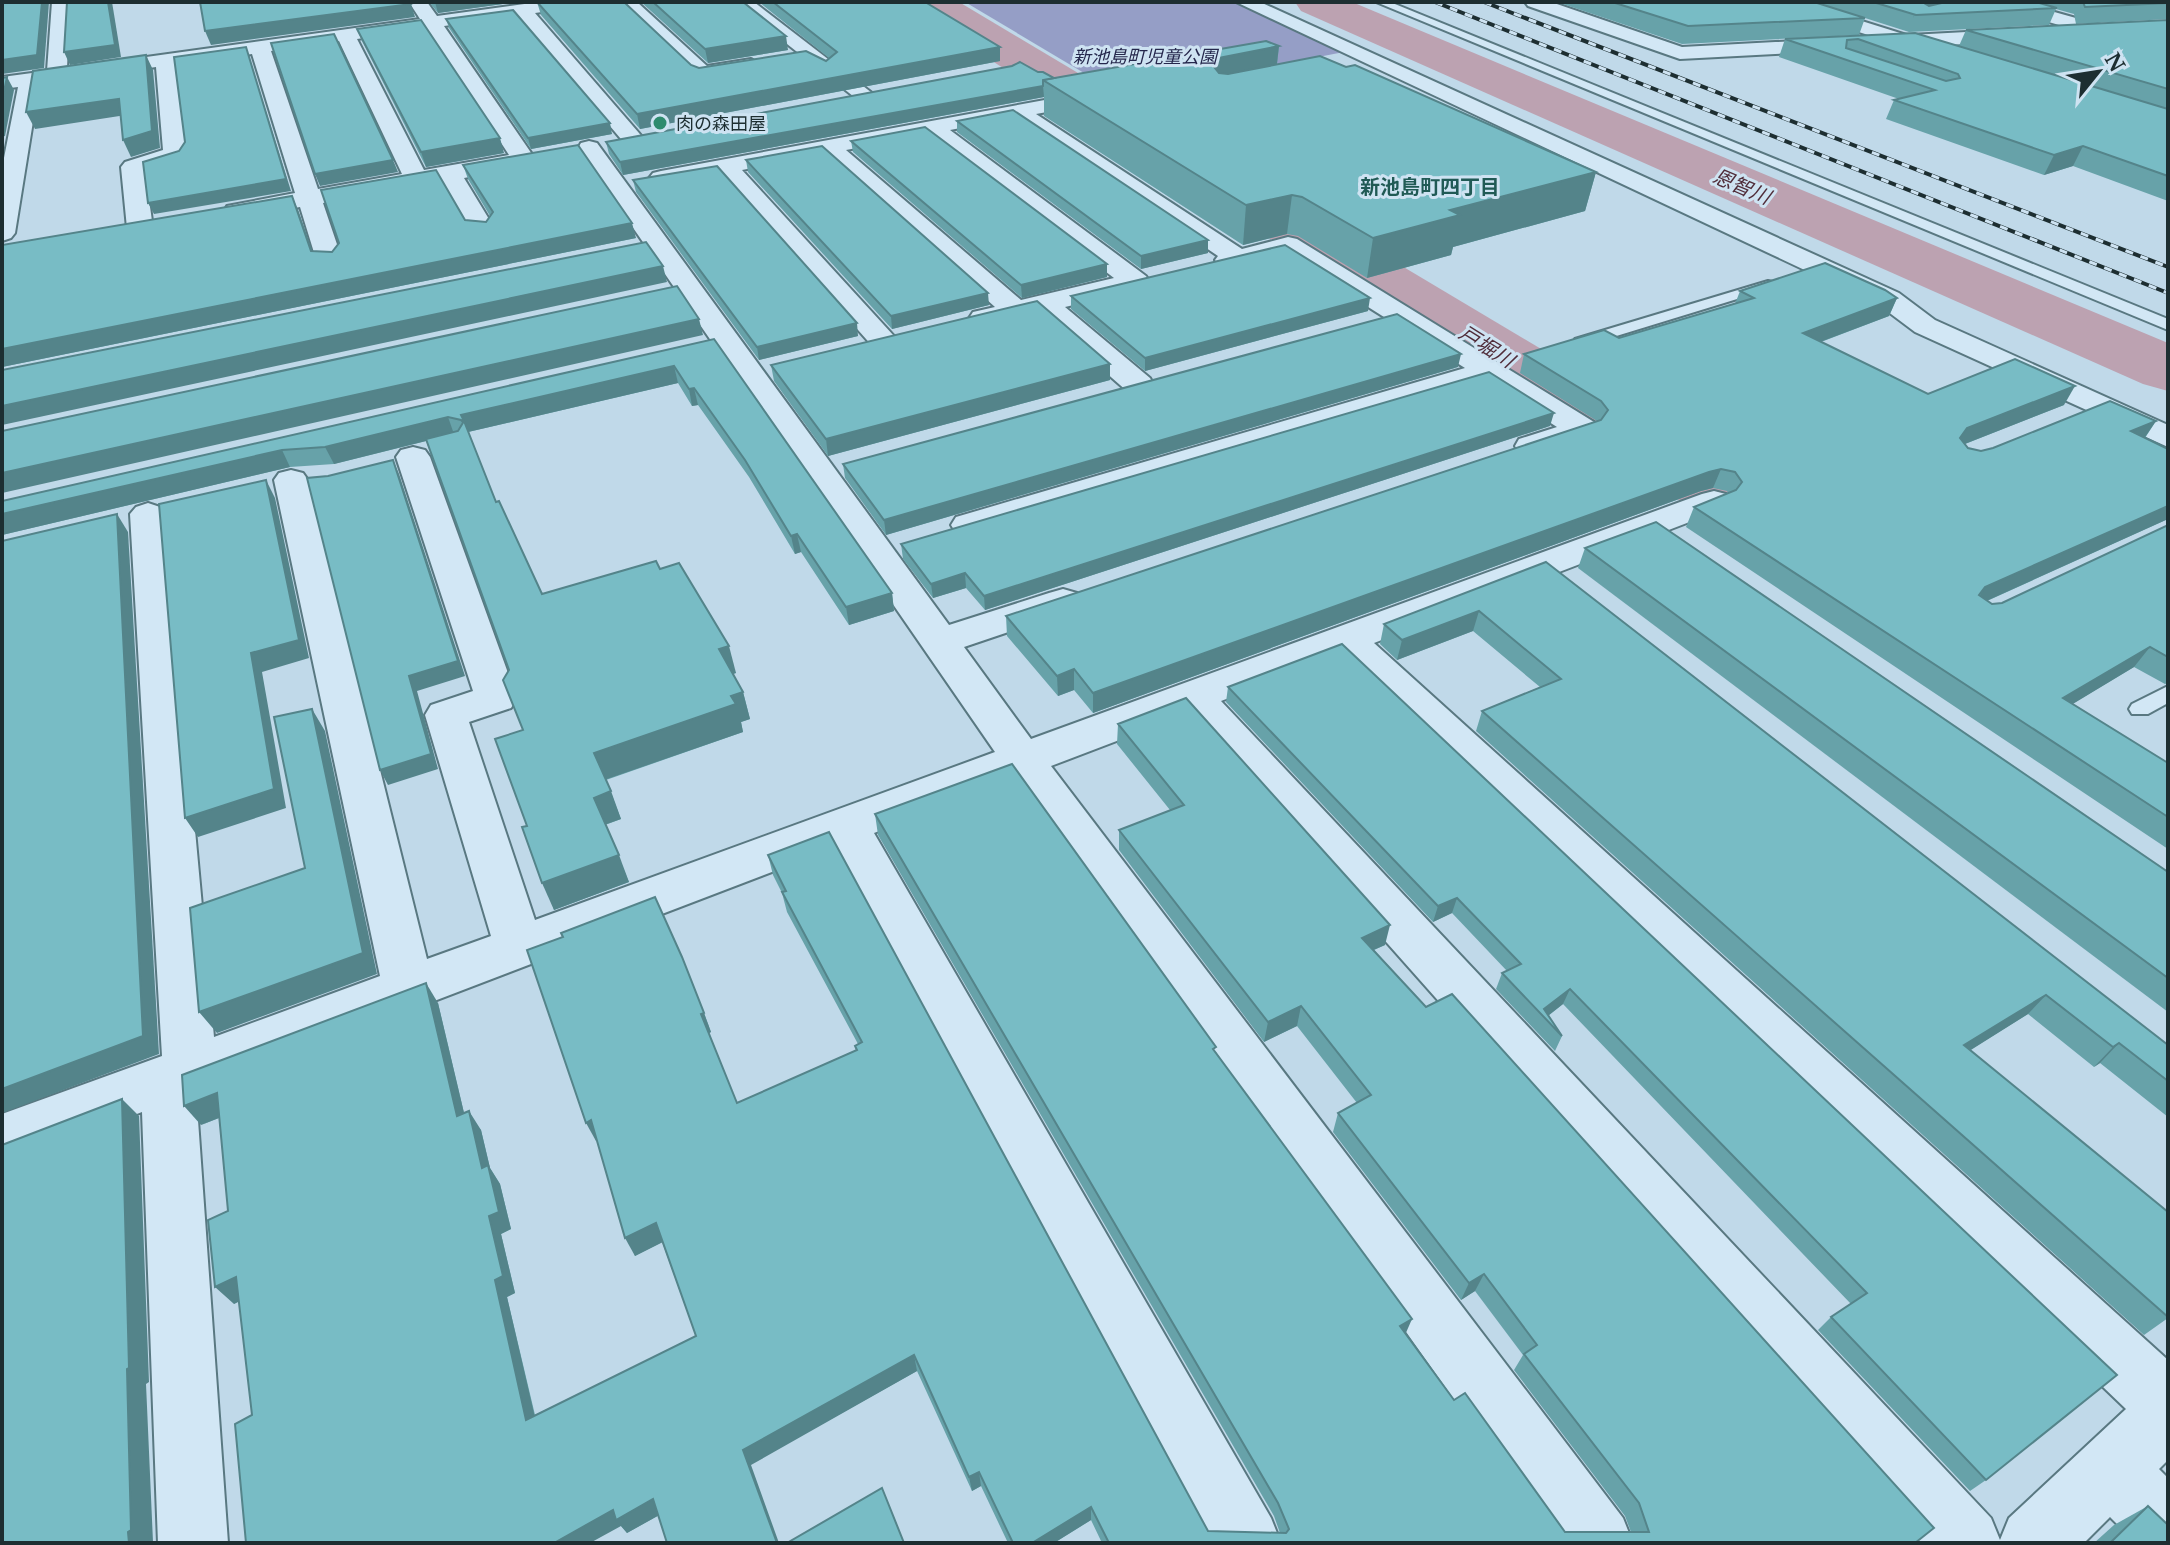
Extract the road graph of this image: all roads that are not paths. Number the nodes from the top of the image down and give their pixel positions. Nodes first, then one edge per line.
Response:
1 (61, 2) edge
2 (418, 2) edge
3 (578, 2) edge
4 (626, 2) edge
5 (743, 2) edge
6 (1245, 2) edge
7 (1381, 2) edge
8 (1534, 2) edge
9 (1783, 2) edge
10 (1999, 2) edge
11 (478, 9) edge
12 (522, 10) junction
13 (431, 23) junction
14 (346, 35) junction
15 (1904, 40) junction
16 (260, 47) junction
17 (1721, 51) junction
18 (2032, 52) edge
19 (812, 55) junction
20 (1963, 58) junction
21 (165, 61) junction
22 (1385, 67) junction
23 (1356, 73) edge
24 (57, 75) junction
25 (30, 79) junction
26 (2, 83) edge
27 (1072, 101) edge
28 (834, 102) edge
29 (1017, 111) junction
30 (931, 127) junction
31 (829, 147) junction
32 (567, 152) junction
33 (524, 160) junction
34 (726, 166) junction
35 (449, 173) junction
36 (416, 179) junction
37 (616, 186) junction
38 (309, 198) junction
39 (217, 214) edge
40 (171, 222) edge
41 (140, 228) junction
42 (482, 229) edge
43 (110, 233) edge
44 (7, 245) edge
45 (656, 245) junction
46 (625, 251) edge
47 (1237, 257) junction
48 (329, 259) edge
49 (1208, 264) edge
50 (1822, 269) junction
51 (1165, 275) edge
52 (1136, 282) junction
53 (688, 289) junction
54 (656, 296) edge
55 (1030, 307) junction
56 (1399, 314) junction
57 (957, 324) edge
58 (2168, 325) edge
59 (1353, 327) edge
60 (913, 335) edge
61 (884, 342) junction
62 (1563, 348) edge
63 (853, 349) edge
64 (1489, 371) junction
65 (1170, 376) edge
66 (1139, 385) junction
67 (1108, 393) edge
68 (2098, 406) junction
69 (2056, 423) edge
70 (2168, 437) edge
71 (1508, 454) edge
72 (414, 457) dead end
73 (291, 482) dead end
74 (1714, 501) edge
75 (148, 514) dead end
76 (1654, 525) junction
77 (906, 543) junction
78 (1693, 552) edge
79 (1545, 565) junction
80 (1089, 592) edge
81 (1582, 594) edge
82 (1346, 639) junction
83 (939, 642) junction
84 (2168, 693) edge
85 (1191, 695) junction
86 (2140, 709) dead end
87 (1022, 758) junction
88 (845, 824) junction
89 (519, 946) junction
90 (408, 987) junction
91 (179, 1073) junction
92 (2, 1140) edge
93 (2168, 1404) edge
94 (2168, 1414) edge
95 (2110, 1469) junction
96 (2168, 1526) edge
97 (193, 1543) edge
98 (1246, 1543) edge
99 (1598, 1543) edge
100 (1966, 1543) edge
101 (2034, 1543) edge

1 - 24 street
2 - 13 street
3 - 12 street
4 - 19 street
5 - 19 street
6 - 22 street
7 - 58 lane
8 - 17 street
9 - 15 street
10 - 15 street
11 - 12 street
11 - 13 street
12 - 32 street
13 - 14 street
13 - 33 street
14 - 16 street
14 - 36 street
15 - 17 street
15 - 20 street
16 - 21 street
16 - 38 street
17 - 20 street
18 - 20 street
19 - 28 street
21 - 24 street
21 - 41 street
22 - 23 street
22 - 50 street
24 - 25 street
25 - 26 street
25 - 44 street
27 - 29 street
29 - 30 street
29 - 47 street
30 - 31 street
30 - 52 street
31 - 34 street
31 - 55 street
32 - 33 street
32 - 37 street
33 - 35 street
34 - 37 street
34 - 61 street
35 - 36 street
35 - 42 street
36 - 38 street
37 - 45 street
38 - 39 street
38 - 48 street
40 - 41 street
41 - 43 street
45 - 46 street
45 - 53 street
47 - 49 street
47 - 56 street
50 - 62 lane
50 - 68 street
51 - 52 street
52 - 55 street
53 - 54 street
53 - 77 street
55 - 57 street
55 - 66 street
56 - 59 street
56 - 64 street
60 - 61 street
61 - 63 street
64 - 71 street
64 - 77 street
65 - 66 street
66 - 67 street
68 - 69 street
68 - 70 street
72 - 89 street
73 - 90 street
74 - 76 street
75 - 91 street
76 - 78 street
76 - 79 street
77 - 83 street
79 - 81 street
79 - 82 street
80 - 83 street
82 - 85 street
82 - 93 street
83 - 87 street
84 - 86 lane
85 - 87 street
85 - 100 street
87 - 88 street
87 - 99 street
88 - 89 street
88 - 98 street
89 - 90 street
90 - 91 street
91 - 92 street
91 - 97 street
94 - 95 street
95 - 96 street
95 - 101 street

